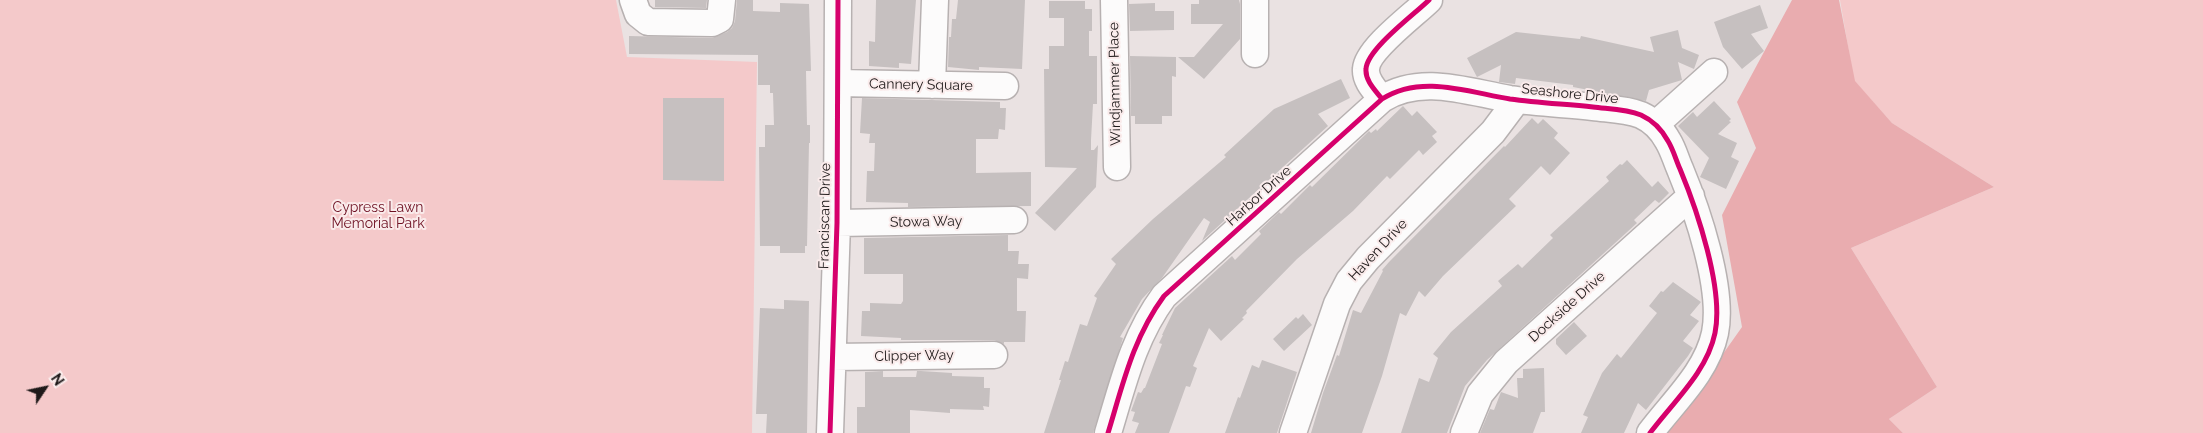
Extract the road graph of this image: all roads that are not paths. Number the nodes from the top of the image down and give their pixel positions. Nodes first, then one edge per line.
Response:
1 (633, 0) edge
2 (722, 0) edge
3 (838, 0) edge
4 (935, 0) edge
5 (1114, 0) edge
6 (1255, 0) edge
7 (1429, 0) edge
8 (1255, 54) dead end
9 (1714, 72) dead end
10 (838, 83) junction
11 (932, 85) junction
12 (1005, 86) dead end
13 (1382, 99) junction
14 (1517, 100) junction
15 (1656, 124) junction
16 (1117, 167) dead end
17 (1691, 196) junction
18 (1014, 220) dead end
19 (837, 223) junction
20 (994, 355) dead end
21 (833, 357) junction
22 (830, 433) edge
23 (1108, 433) edge
24 (1293, 433) edge
25 (1464, 433) edge
26 (1650, 433) edge

1 - 2 street
3 - 10 street, Franciscan Drive
4 - 11 street
5 - 16 street, Windjammer Place
6 - 8 street
7 - 13 street
9 - 15 street
10 - 11 street, Cannery Square
10 - 19 street, Franciscan Drive
11 - 12 street, Cannery Square
13 - 14 street, Seashore Drive
13 - 23 street, Harbor Drive
14 - 15 street, Seashore Drive
14 - 24 street, Haven Drive
15 - 17 street
17 - 25 street, Dockside Drive
17 - 26 street
18 - 19 street, Stowa Way
19 - 21 street, Franciscan Drive
20 - 21 street, Clipper Way
21 - 22 street, Franciscan Drive

